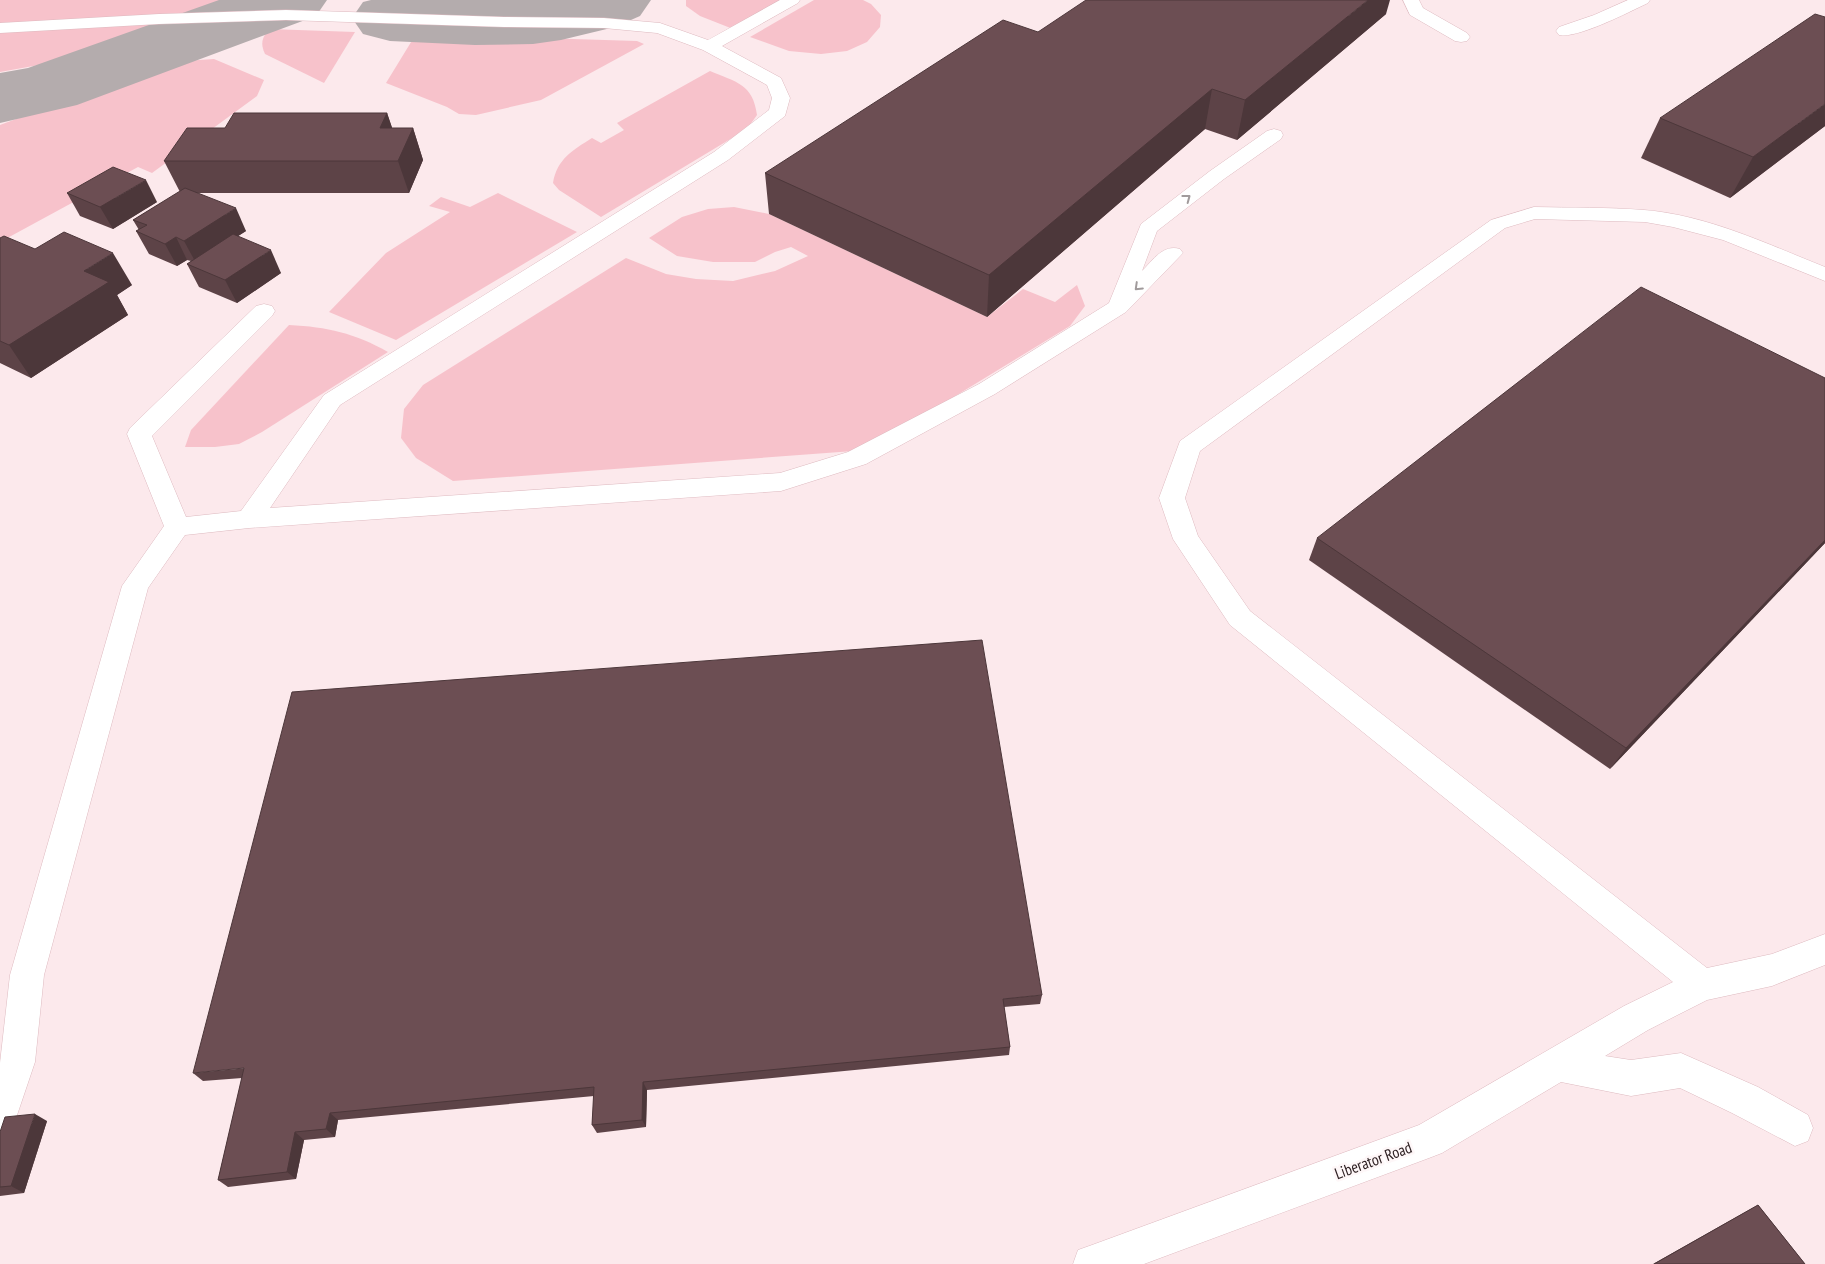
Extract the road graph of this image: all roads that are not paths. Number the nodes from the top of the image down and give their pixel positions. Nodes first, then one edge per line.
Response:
1 (163, 0) edge
2 (792, 0) edge
3 (1411, 0) edge
4 (1642, 0) edge
5 (159, 19) junction
6 (0, 28) edge
7 (1565, 31) dead end
8 (1461, 37) dead end
9 (709, 46) junction
10 (1274, 135) dead end
11 (1174, 253) dead end
12 (1825, 275) edge
13 (1118, 307) junction
14 (264, 311) dead end
15 (249, 519) junction
16 (177, 527) junction
17 (1825, 949) edge
18 (1702, 985) junction
19 (1558, 1064) junction
20 (0, 1114) edge
21 (1795, 1128) dead end
22 (1092, 1264) edge

1 - 5 street
2 - 9 street
3 - 8 street
4 - 7 street
5 - 6 street
5 - 9 street
9 - 15 street
13 -> 10 street
11 -> 13 street
12 - 18 street
13 - 15 street
14 - 16 street
15 - 16 street
16 - 20 street
17 - 18 street, Liberator Road
18 - 19 street, Liberator Road
19 - 21 street
19 - 22 street, Liberator Road

